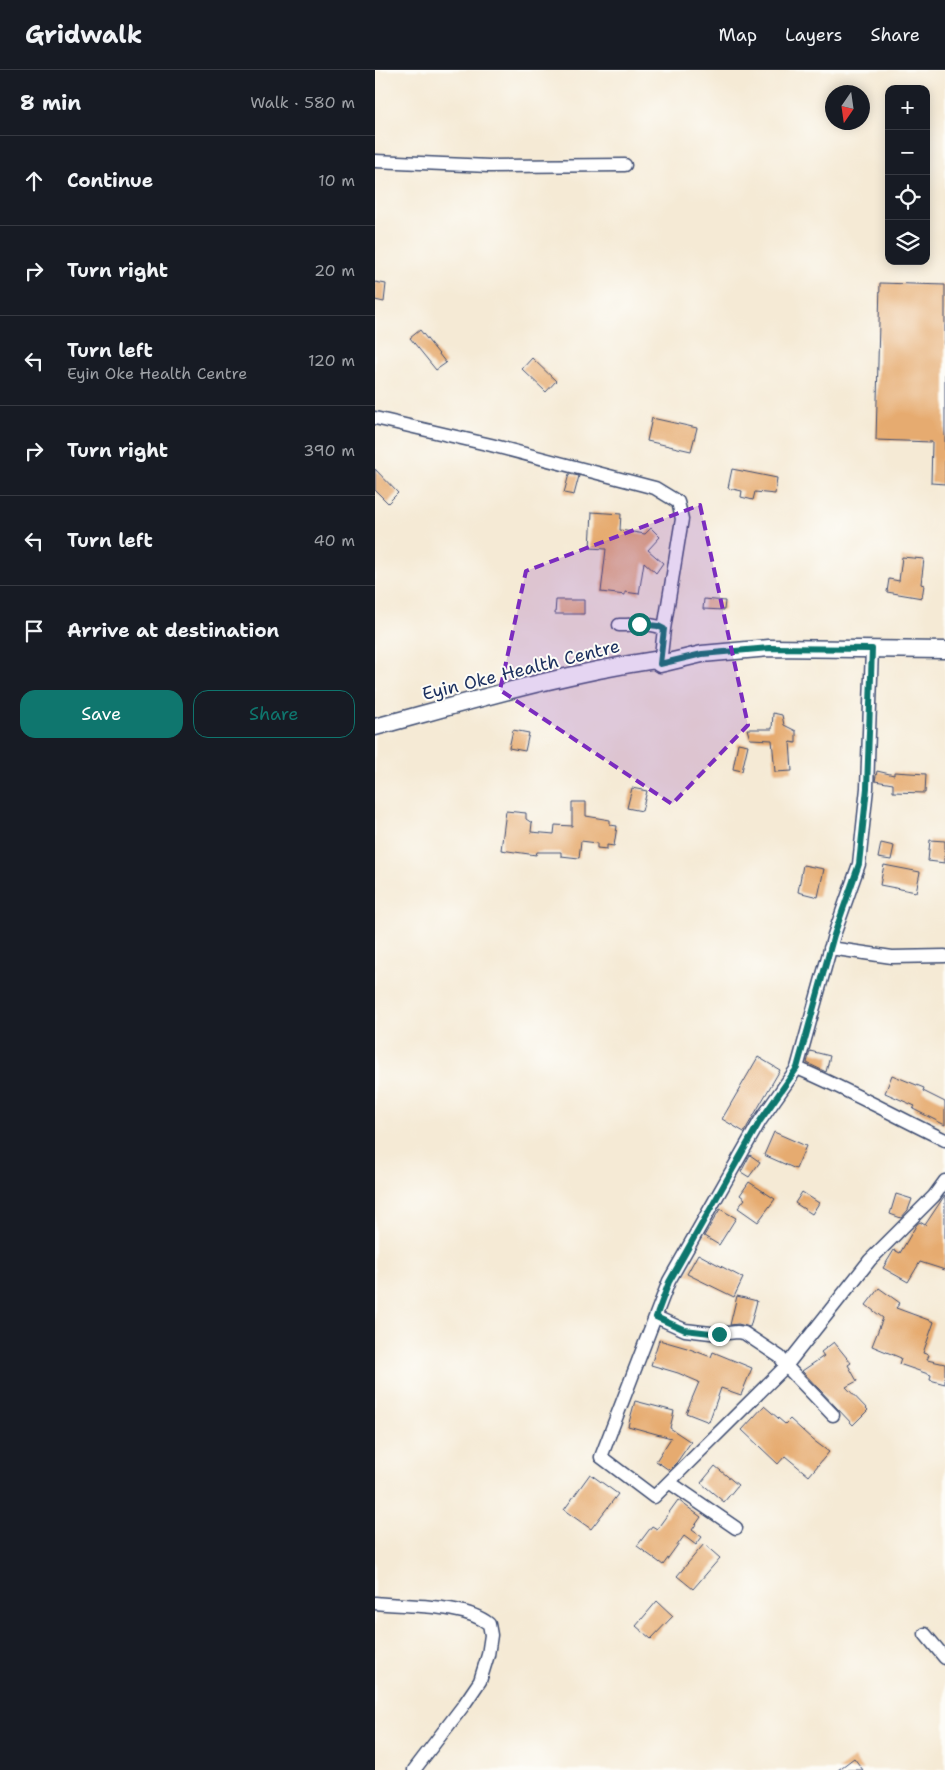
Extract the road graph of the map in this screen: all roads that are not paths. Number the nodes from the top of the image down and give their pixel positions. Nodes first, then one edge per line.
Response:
1 (375, 161) edge
2 (625, 165) dead end
3 (375, 418) edge
4 (619, 626) dead end
5 (664, 629) junction
6 (872, 649) junction
7 (945, 650) edge
8 (660, 664) junction
9 (375, 727) edge
10 (830, 948) junction
11 (945, 956) edge
12 (797, 1068) junction
13 (945, 1140) edge
14 (945, 1181) edge
15 (656, 1317) junction
16 (786, 1366) junction
17 (833, 1415) dead end
18 (669, 1482) junction
19 (736, 1528) dead end
20 (375, 1603) edge
21 (925, 1634) dead end
22 (945, 1658) edge
23 (413, 1770) edge

1 - 2 street
3 - 5 street
4 - 5 street
5 - 8 street
6 - 7 main road, Eyin Oke Health Centre
6 - 8 main road, Eyin Oke Health Centre
6 - 10 street
8 - 9 main road, Eyin Oke Health Centre
10 - 11 street
10 - 12 street
12 - 13 street
12 - 15 street
14 - 16 street
15 - 16 street
15 - 18 street
16 - 17 street
16 - 18 street
18 - 19 street
20 - 23 street
21 - 22 street

